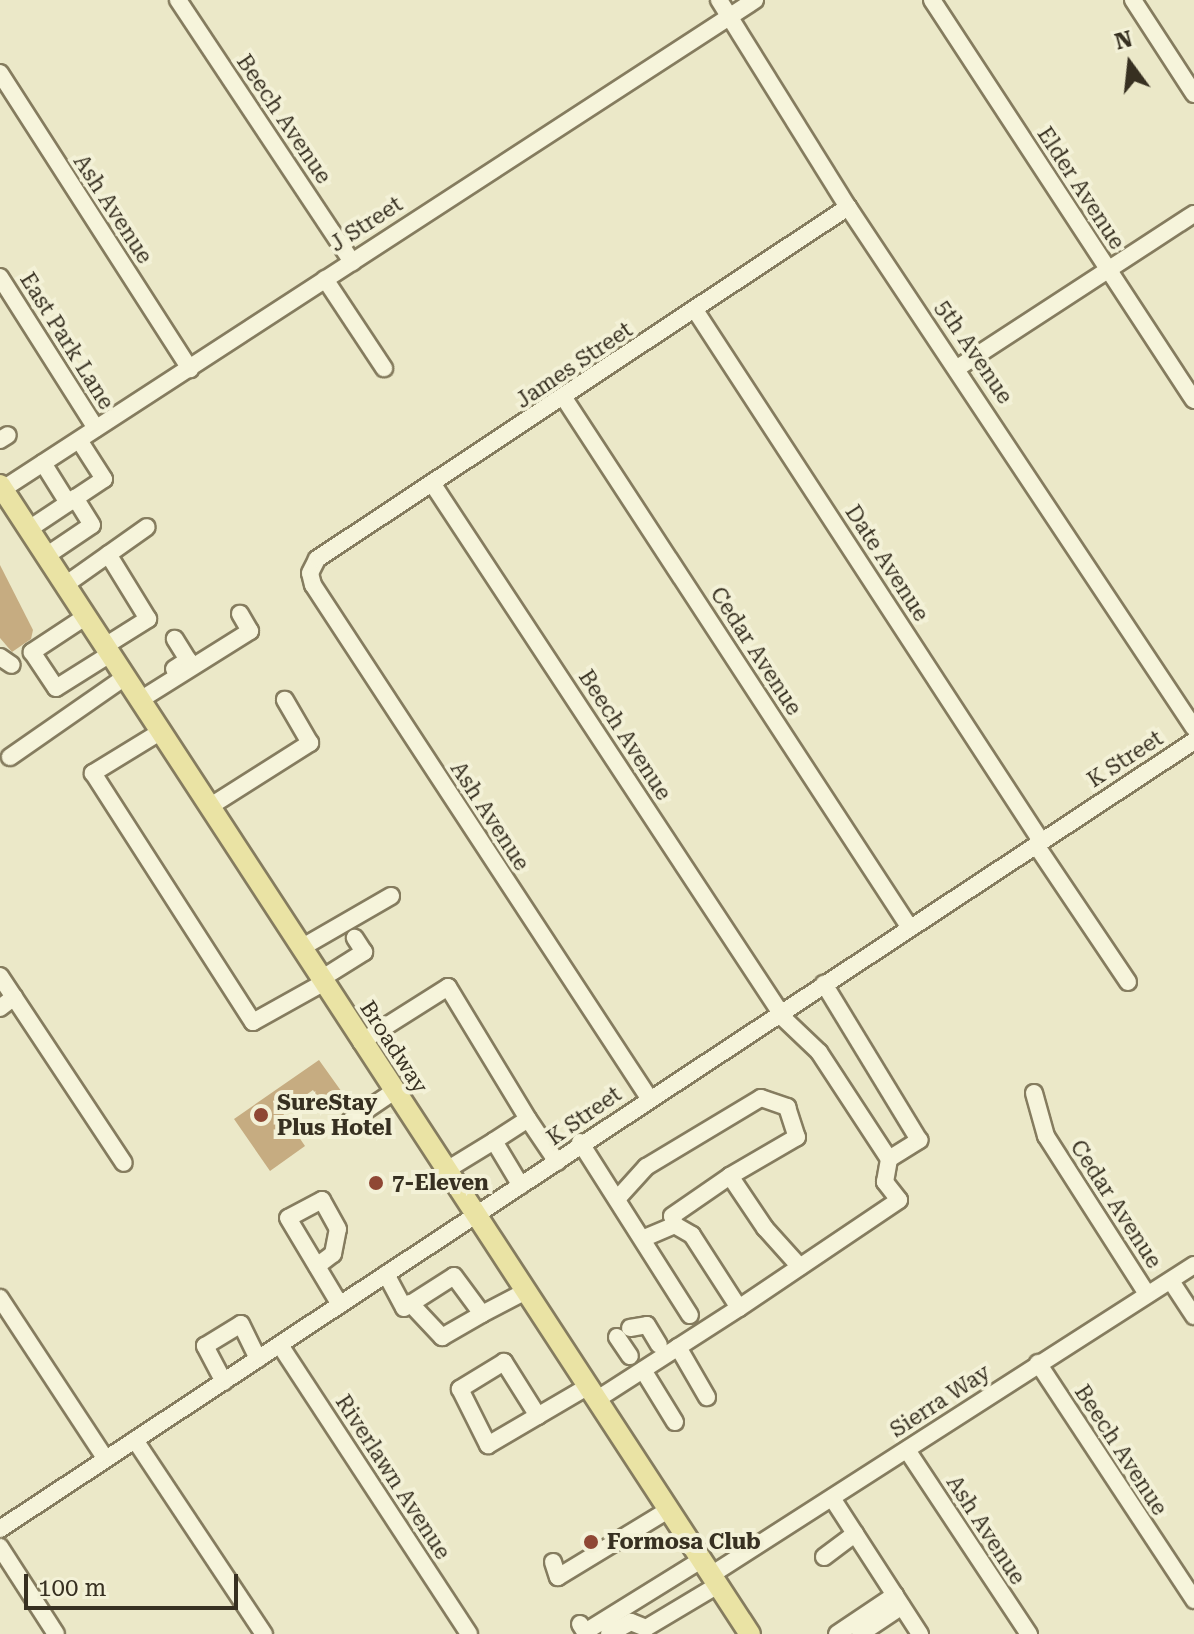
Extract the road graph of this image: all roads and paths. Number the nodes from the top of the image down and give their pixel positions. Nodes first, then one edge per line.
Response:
1 (178, 0) edge
2 (719, 0) edge
3 (755, 0) edge
4 (932, 0) edge
5 (1133, 0) edge
6 (730, 16) junction
7 (0, 73) edge
8 (1194, 94) edge
9 (848, 207) junction
10 (1194, 214) edge
11 (352, 262) junction
12 (1108, 269) junction
13 (0, 277) edge
14 (325, 279) junction
15 (695, 310) junction
16 (959, 367) junction
17 (384, 368) dead end
18 (190, 369) junction
19 (564, 398) junction
20 (1194, 400) edge
21 (96, 428) junction
22 (79, 440) junction
23 (43, 463) junction
24 (432, 483) junction
25 (1, 489) edge
26 (72, 500) junction
27 (147, 527) dead end
28 (29, 529) junction
29 (108, 554) junction
30 (46, 556) junction
31 (321, 556) joint
32 (65, 585) junction
33 (240, 614) dead end
34 (85, 617) junction
35 (175, 639) dead end
36 (107, 650) junction
37 (133, 691) junction
38 (285, 700) dead end
39 (1194, 728) edge
40 (160, 732) junction
41 (1194, 741) edge
42 (10, 757) dead end
43 (209, 807) junction
44 (1039, 843) junction
45 (391, 896) dead end
46 (910, 928) junction
47 (355, 938) dead end
48 (301, 948) junction
49 (0, 976) edge
50 (322, 981) junction
51 (1128, 982) dead end
52 (824, 984) junction
53 (14, 997) junction
54 (0, 1008) edge
55 (779, 1012) junction
56 (361, 1042) junction
57 (393, 1092) junction
58 (1034, 1093) dead end
59 (649, 1098) junction
60 (528, 1119) junction
61 (350, 1121) dead end
62 (494, 1141) junction
63 (580, 1142) junction
64 (889, 1159) junction
65 (557, 1162) junction
66 (124, 1163) dead end
67 (445, 1171) junction
68 (730, 1176) junction
69 (521, 1186) junction
70 (618, 1198) junction
71 (474, 1216) junction
72 (675, 1225) junction
73 (645, 1238) junction
74 (1194, 1265) edge
75 (317, 1266) dead end
76 (800, 1267) junction
77 (386, 1274) junction
78 (1171, 1281) junction
79 (524, 1292) junction
80 (1147, 1294) junction
81 (0, 1298) edge
82 (410, 1303) junction
83 (340, 1305) junction
84 (739, 1308) junction
85 (482, 1314) junction
86 (690, 1315) dead end
87 (1194, 1316) edge
88 (280, 1345) junction
89 (659, 1345) dead end
90 (678, 1347) junction
91 (630, 1356) dead end
92 (258, 1359) junction
93 (1038, 1363) junction
94 (643, 1370) junction
95 (224, 1382) junction
96 (591, 1394) junction
97 (707, 1397) dead end
98 (538, 1416) junction
99 (675, 1422) dead end
100 (135, 1440) junction
101 (907, 1450) junction
102 (105, 1458) junction
103 (832, 1498) junction
104 (668, 1510) junction
105 (0, 1529) edge
106 (855, 1534) junction
107 (0, 1547) edge
108 (824, 1557) dead end
109 (553, 1562) dead end
110 (710, 1573) junction
111 (1194, 1600) edge
112 (898, 1601) junction
113 (580, 1624) dead end
114 (56, 1634) edge
115 (264, 1634) edge
116 (469, 1634) edge
117 (609, 1634) edge
118 (750, 1634) edge
119 (837, 1634) edge
120 (860, 1634) edge
121 (920, 1634) edge
122 (1029, 1634) edge

1 - 11 street, Beech Avenue
2 - 6 street, 5th Avenue
3 - 6 street, J Street
4 - 12 street, Elder Avenue
5 - 8 street
6 - 9 street, 5th Avenue
6 - 11 street, J Street
7 - 18 street, Ash Avenue
9 - 15 street, James Street
9 - 16 street, 5th Avenue
10 - 12 street
11 - 14 street, J Street
12 - 16 street
12 - 20 street, Elder Avenue
13 - 21 street, East Park Lane
14 - 17 street
14 - 18 street, J Street
15 - 19 street, James Street
15 - 44 street, Date Avenue
16 - 39 street, 5th Avenue
18 - 21 street, J Street
19 - 24 street, James Street
19 - 46 street, Cedar Avenue
21 - 22 street, J Street
22 - 23 street, J Street
22 - 26 street
23 - 25 street, J Street
23 - 26 street
24 - 31 street, James Street
24 - 55 street, Beech Avenue
25 - 28 main road, Broadway
26 - 28 street
26 - 30 street
27 - 29 street
28 - 30 main road, Broadway
29 - 32 street
29 - 36 street
30 - 32 main road, Broadway
31 - 59 street, Ash Avenue
32 - 34 main road, Broadway
33 - 37 street
34 - 36 main road, Broadway
34 - 36 street
35 - 37 street
36 - 37 main road, Broadway
37 - 40 main road, Broadway
37 - 42 street
38 - 43 street
40 - 43 main road, Broadway
40 - 50 street
41 - 44 street, K Street
43 - 48 main road, Broadway
44 - 46 street, K Street
44 - 51 street, Date Avenue
45 - 48 street
46 - 52 street, K Street
47 - 50 street
48 - 50 main road, Broadway
49 - 53 street
50 - 56 main road, Broadway
52 - 55 street, K Street
52 - 64 street
53 - 54 street
53 - 66 street
55 - 59 street, K Street
55 - 64 street, Beech Avenue
56 - 57 main road, Broadway
56 - 60 street
57 - 61 street
57 - 67 main road, Broadway
58 - 80 street, Cedar Avenue
59 - 63 street, K Street
60 - 62 street
60 - 65 street
62 - 67 street
62 - 69 street
63 - 65 street, K Street
63 - 70 street
64 - 76 street
65 - 69 street, K Street
67 - 71 main road, Broadway
68 - 70 street
68 - 72 street
68 - 76 street
69 - 71 street, K Street
70 - 73 street
71 - 77 street, K Street
71 - 79 main road, Broadway
72 - 73 street
72 - 84 street
73 - 86 street
74 - 78 street, Sierra Way
75 - 83 street
76 - 84 street
77 - 82 street
77 - 83 street, K Street
78 - 80 street, Sierra Way
78 - 87 street, Cedar Avenue
79 - 85 street
79 - 96 main road, Broadway
80 - 93 street, Sierra Way
81 - 102 street
82 - 85 street
82 - 85 street
83 - 88 street, K Street
84 - 90 street
88 - 92 street, K Street
88 - 116 street, Riverlawn Avenue
89 - 91 street
90 - 94 street
90 - 97 street
92 - 95 street, K Street
92 - 95 street
93 - 101 street, Sierra Way
93 - 111 street, Beech Avenue
94 - 96 street
94 - 99 street
95 - 100 street, K Street
96 - 98 street
96 - 104 main road, Broadway
98 - 98 street
100 - 102 street, K Street
100 - 115 street
101 - 103 street, Sierra Way
101 - 122 street, Ash Avenue
102 - 105 street, K Street
103 - 106 street
103 - 110 street, Sierra Way
104 - 109 street
104 - 110 main road, Broadway
106 - 108 street
106 - 112 street
107 - 114 street
110 - 113 street
110 - 117 street
110 - 118 main road, Broadway
112 - 119 street
112 - 120 street
112 - 121 street

